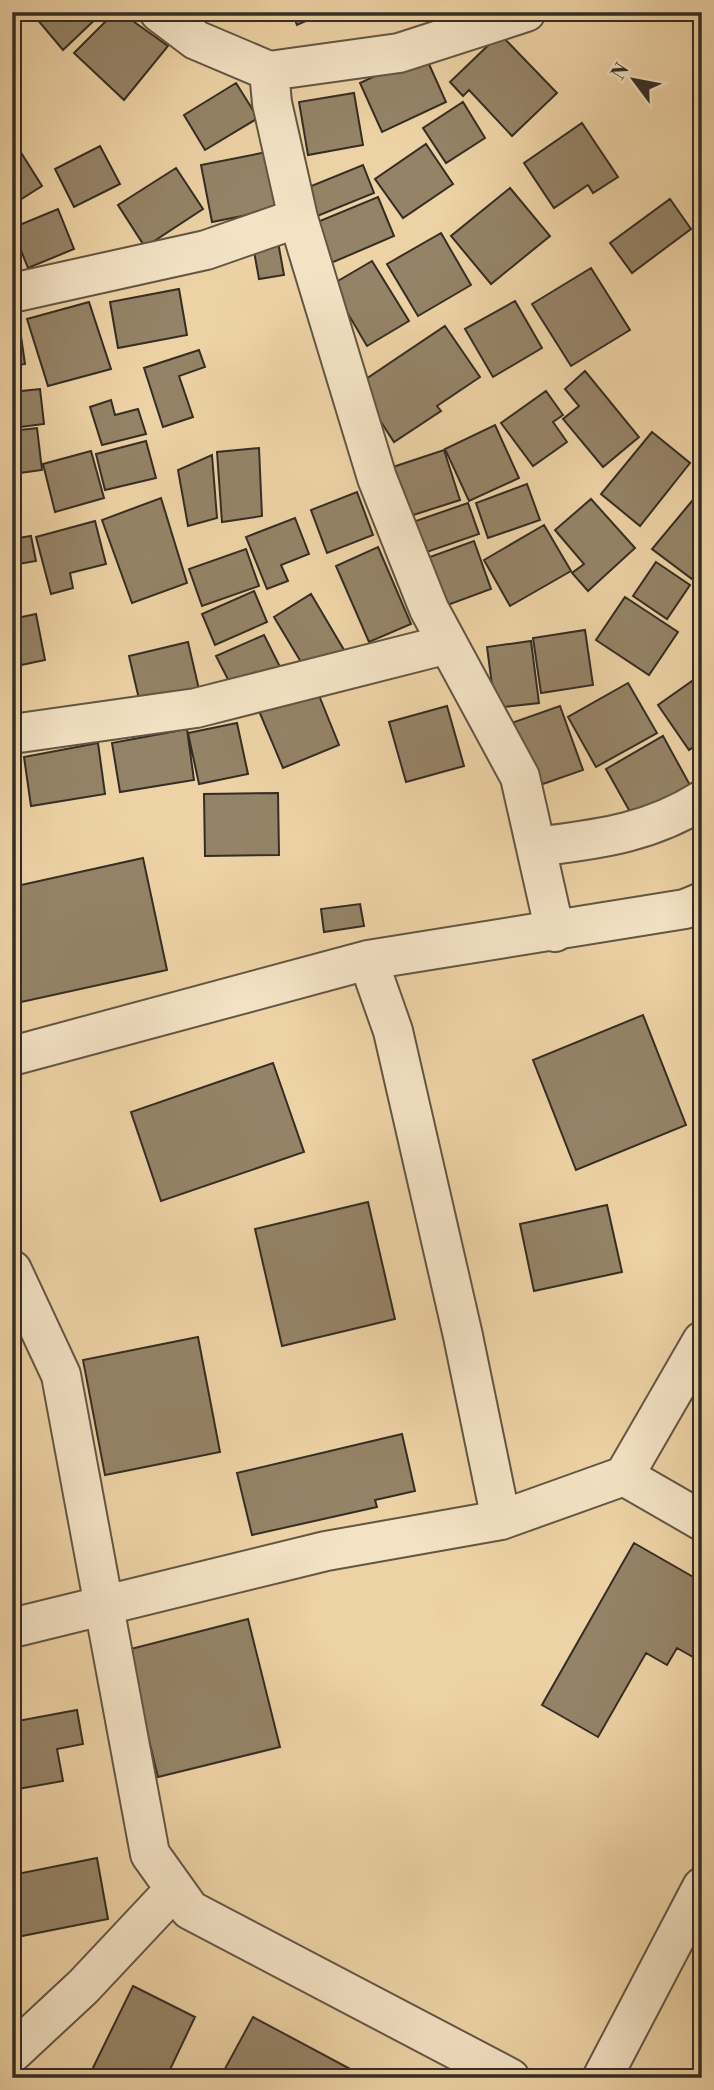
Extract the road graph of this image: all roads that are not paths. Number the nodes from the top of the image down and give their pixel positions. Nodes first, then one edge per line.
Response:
1 (159, 12) edge
2 (526, 12) edge
3 (269, 71) junction
4 (298, 218) junction
5 (12, 293) edge
6 (448, 643) junction
7 (12, 734) edge
8 (702, 800) edge
9 (536, 847) junction
10 (702, 902) edge
11 (555, 932) junction
12 (368, 960) junction
13 (12, 1056) edge
14 (12, 1270) edge
15 (702, 1341) edge
16 (624, 1476) junction
17 (501, 1520) junction
18 (702, 1521) edge
19 (106, 1607) junction
20 (12, 1628) edge
21 (702, 1887) edge
22 (174, 1889) junction
23 (12, 2053) edge
24 (510, 2078) edge
25 (602, 2078) edge

1 - 3 street
2 - 3 street
3 - 4 street
4 - 5 street
4 - 6 street
6 - 7 street
6 - 9 street
8 - 9 street
9 - 11 street
10 - 11 street
11 - 12 street
12 - 13 street
12 - 17 street
14 - 19 street
15 - 16 street
16 - 17 street
16 - 18 street
17 - 19 street
19 - 20 street
19 - 22 street
21 - 25 street
22 - 23 street
22 - 24 street

